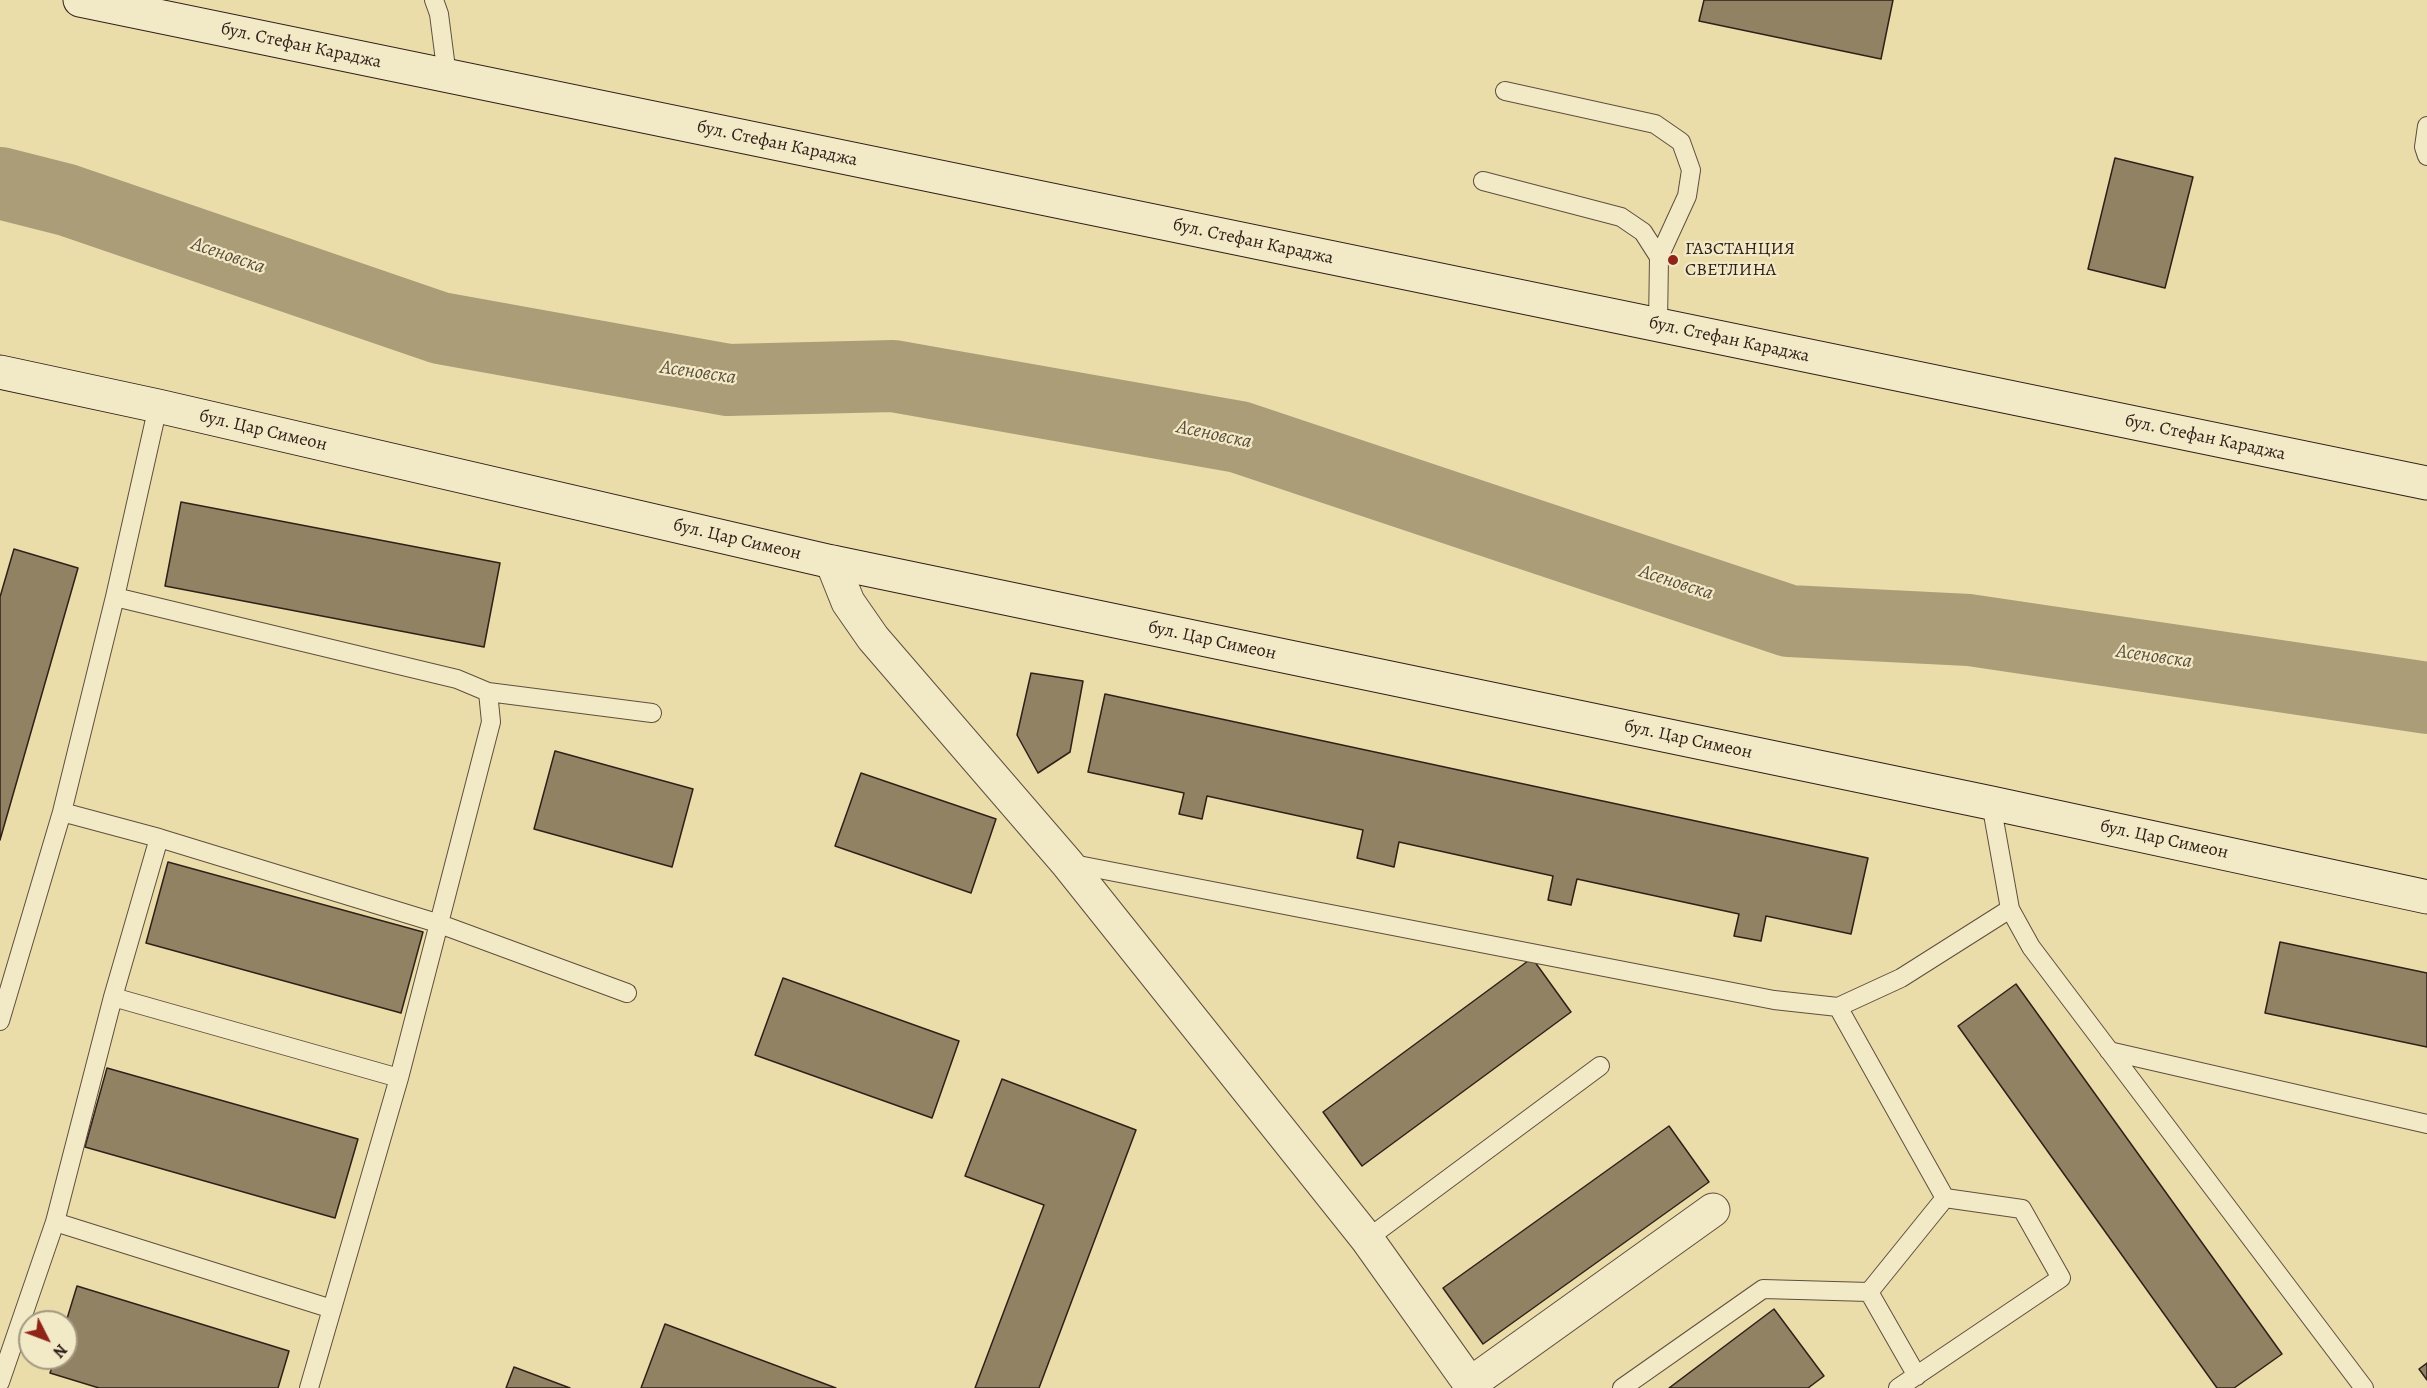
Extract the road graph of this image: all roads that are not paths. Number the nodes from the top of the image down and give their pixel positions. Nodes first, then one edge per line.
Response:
1 (80, 0) edge
2 (434, 0) edge
3 (447, 76) junction
4 (1505, 91) dead end
5 (2427, 126) edge
6 (2427, 156) edge
7 (1484, 181) dead end
8 (1659, 257) junction
9 (1658, 325) junction
10 (0, 372) edge
11 (158, 406) junction
12 (2427, 483) edge
13 (832, 562) junction
14 (115, 597) junction
15 (488, 692) junction
16 (652, 713) dead end
17 (1991, 803) junction
18 (62, 812) junction
19 (159, 838) junction
20 (1067, 863) junction
21 (2427, 897) edge
22 (2010, 909) junction
23 (437, 923) junction
24 (627, 993) dead end
25 (112, 997) junction
26 (1838, 1007) junction
27 (0, 1021) edge
28 (2109, 1051) junction
29 (1600, 1066) dead end
30 (399, 1078) junction
31 (2427, 1124) edge
32 (1945, 1198) junction
33 (1713, 1210) dead end
34 (55, 1222) junction
35 (1367, 1239) junction
36 (1869, 1292) junction
37 (332, 1309) junction
38 (1917, 1376) junction
39 (0, 1382) edge
40 (2358, 1385) edge
41 (1471, 1386) edge
42 (309, 1388) edge
43 (1622, 1388) edge
44 (1898, 1388) edge

1 - 3 main road, бул. Стефан Караджа
2 - 3 lane
3 - 9 main road, бул. Стефан Караджа
4 - 8 lane
5 - 6 lane
7 - 8 lane
8 - 9 lane
9 - 12 main road, бул. Стефан Караджа
10 - 11 main road, бул. Цар Симеон
11 - 13 main road, бул. Цар Симеон
11 - 14 lane
13 - 17 main road, бул. Цар Симеон
13 - 20 main road
14 - 15 lane
14 - 18 lane
15 - 16 lane
15 - 23 lane
17 - 21 main road, бул. Цар Симеон
17 - 22 lane
18 - 19 lane
18 - 27 lane
19 - 23 lane
19 - 25 lane
20 - 26 lane
20 - 35 main road
22 - 26 lane
22 - 28 lane
23 - 24 lane
23 - 30 lane
25 - 30 lane
25 - 34 lane
26 - 32 lane
28 - 31 lane
28 - 40 lane
29 - 35 lane
30 - 37 lane
32 - 36 lane
32 - 38 lane
33 - 41 main road
34 - 37 lane
34 - 39 lane
35 - 41 main road
36 - 38 lane
36 - 43 lane
37 - 42 lane
38 - 44 lane

